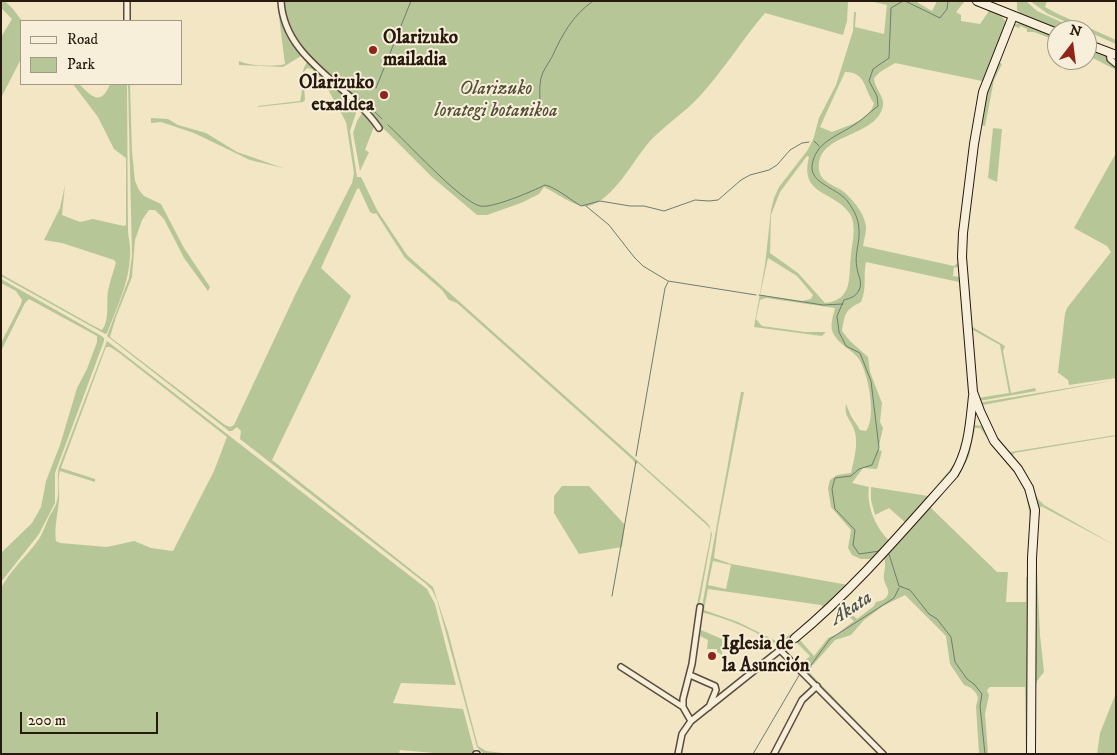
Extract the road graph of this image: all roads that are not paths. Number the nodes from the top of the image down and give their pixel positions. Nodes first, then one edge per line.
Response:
1 (127, 1) edge
2 (281, 1) edge
3 (977, 1) edge
4 (1013, 16) junction
5 (127, 20) edge
6 (1047, 29) edge
7 (1097, 48) edge
8 (1112, 54) edge
9 (1116, 64) edge
10 (379, 128) dead end
11 (974, 392) junction
12 (970, 424) junction
13 (985, 424) junction
14 (700, 607) dead end
15 (795, 638) joint
16 (780, 650) junction
17 (621, 667) dead end
18 (690, 674) junction
19 (817, 686) junction
20 (683, 707) junction
21 (709, 707) junction
22 (691, 721) junction
23 (678, 754) edge
24 (774, 754) edge
25 (883, 754) edge
26 (1031, 754) edge

1 - 5 street
2 - 10 street
3 - 4 street
4 - 6 street
4 - 11 street
7 - 8 street
8 - 9 street
11 - 12 street
11 - 13 street
12 - 13 street
12 - 15 street
13 - 26 street
14 - 18 street
15 - 16 street
16 - 19 street
16 - 21 street
17 - 20 street
18 - 20 street
18 - 21 street
19 - 24 street
19 - 25 street
20 - 22 street
21 - 22 street
22 - 23 street

